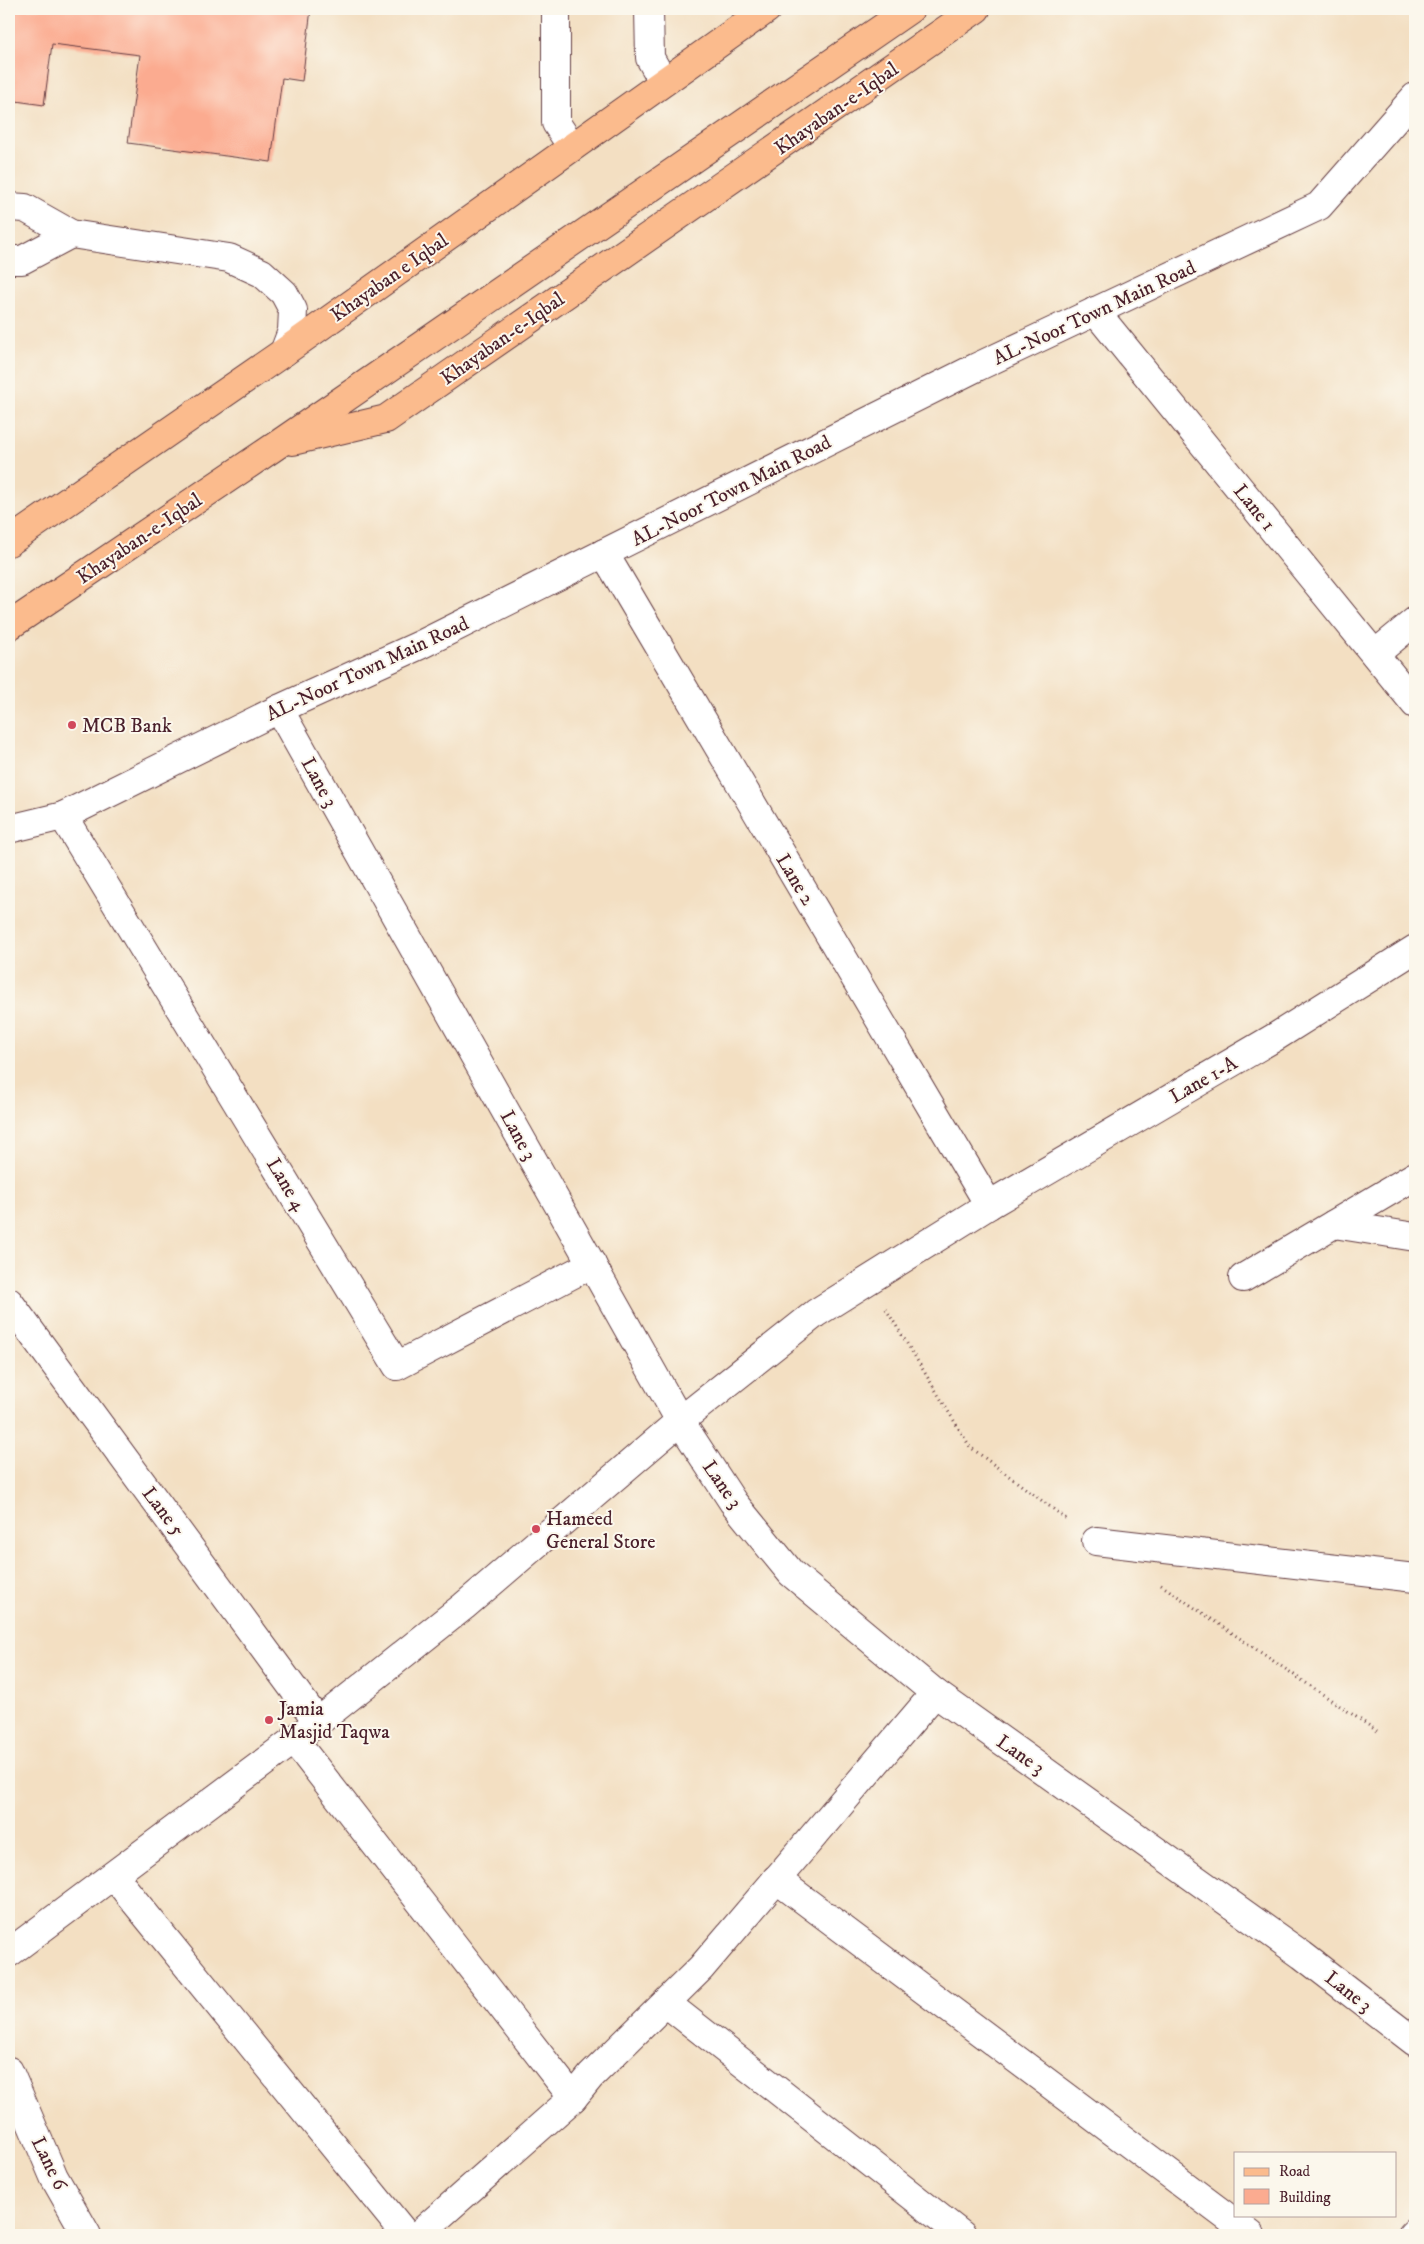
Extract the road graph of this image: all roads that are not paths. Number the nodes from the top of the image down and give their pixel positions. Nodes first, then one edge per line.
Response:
1 (556, 9) edge
2 (649, 9) edge
3 (767, 9) edge
4 (910, 9) edge
5 (976, 9) edge
6 (663, 81) junction
7 (1415, 97) edge
8 (572, 147) junction
9 (9, 207) edge
10 (71, 234) junction
11 (9, 260) edge
12 (1095, 311) junction
13 (284, 352) junction
14 (277, 445) junction
15 (9, 542) edge
16 (604, 554) junction
17 (1415, 621) edge
18 (9, 626) edge
19 (1375, 654) junction
20 (1415, 704) edge
21 (279, 709) junction
22 (63, 816) junction
23 (9, 829) edge
24 (1415, 949) edge
25 (1415, 1176) edge
26 (989, 1205) junction
27 (1334, 1224) junction
28 (1415, 1237) edge
29 (592, 1264) junction
30 (1243, 1278) dead end
31 (9, 1302) edge
32 (680, 1421) junction
33 (1096, 1541) dead end
34 (1415, 1578) edge
35 (934, 1693) junction
36 (318, 1722) junction
37 (294, 1740) junction
38 (114, 1876) junction
39 (776, 1879) junction
40 (9, 1952) edge
41 (666, 2003) junction
42 (1415, 2042) edge
43 (9, 2071) edge
44 (573, 2098) junction
45 (1415, 2232) edge
46 (87, 2235) edge
47 (406, 2235) edge
48 (418, 2235) edge
49 (962, 2235) edge
50 (1251, 2235) edge
51 (1412, 2235) edge

1 - 8 street
2 - 6 street
3 - 6 main road, Khayaban e Iqbal
4 - 14 main road
5 - 14 main road, Khayaban-e-Iqbal
6 - 8 main road, Khayaban e Iqbal
7 - 12 street, AL-Noor Town Main Road
8 - 13 main road, Khayaban e Iqbal
9 - 10 street
10 - 11 street
10 - 13 street
12 - 16 street, AL-Noor Town Main Road
12 - 19 street, Lane 1
13 - 15 main road, Khayaban e Iqbal
14 - 18 main road, Khayaban-e-Iqbal
16 - 21 street, AL-Noor Town Main Road
16 - 26 street, Lane 2
17 - 19 street
19 - 20 street, Lane 1
21 - 22 street, AL-Noor Town Main Road
21 - 29 street, Lane 3
22 - 23 street, AL-Noor Town Main Road
22 - 29 street, Lane 4
24 - 26 street, Lane 1-A
25 - 27 street
26 - 32 street, Lane 1-A
27 - 28 street
27 - 30 street
29 - 32 street, Lane 3
31 - 36 street, Lane 5
32 - 35 street, Lane 3
32 - 36 street, Lane 1-A
33 - 34 street
35 - 39 street
35 - 42 street, Lane 3
36 - 37 street, Lane 1-A
37 - 38 street, Lane 1-A
37 - 44 street
38 - 40 street, Lane 1-A
38 - 47 street
39 - 41 street
39 - 50 street
41 - 44 street
41 - 49 street
43 - 46 street, Lane 6
44 - 48 street
45 - 51 street

